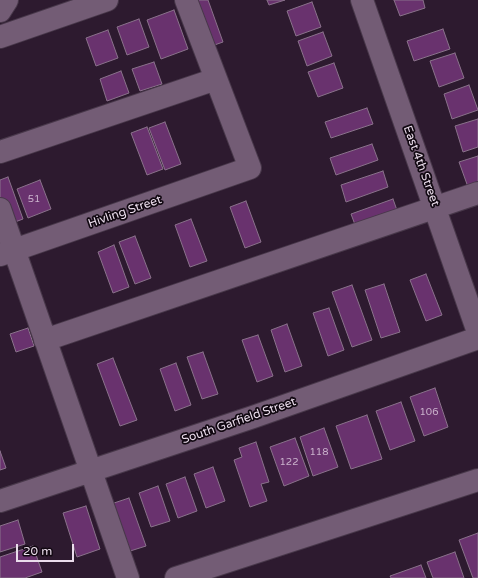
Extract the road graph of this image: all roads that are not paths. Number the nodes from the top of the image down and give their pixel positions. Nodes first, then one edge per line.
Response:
1 (7, 0) edge
2 (107, 0) edge
3 (186, 0) edge
4 (362, 0) edge
5 (0, 11) edge
6 (0, 37) edge
7 (216, 79) junction
8 (0, 152) edge
9 (478, 193) edge
10 (435, 207) junction
11 (0, 209) edge
12 (7, 253) edge
13 (478, 332) edge
14 (478, 338) edge
15 (45, 340) junction
16 (91, 471) junction
17 (478, 480) edge
18 (0, 501) edge
19 (128, 578) edge
20 (176, 578) edge

1 - 5 street
2 - 6 street
3 - 7 street
4 - 10 street, East 4th Street
7 - 8 street
7 - 12 street, Hivling Street
9 - 10 street
10 - 13 street, East 4th Street
10 - 15 street
11 - 12 street
12 - 15 street
14 - 16 street, South Garfield Street
15 - 16 street
16 - 18 street, South Garfield Street
16 - 19 street
17 - 20 street

